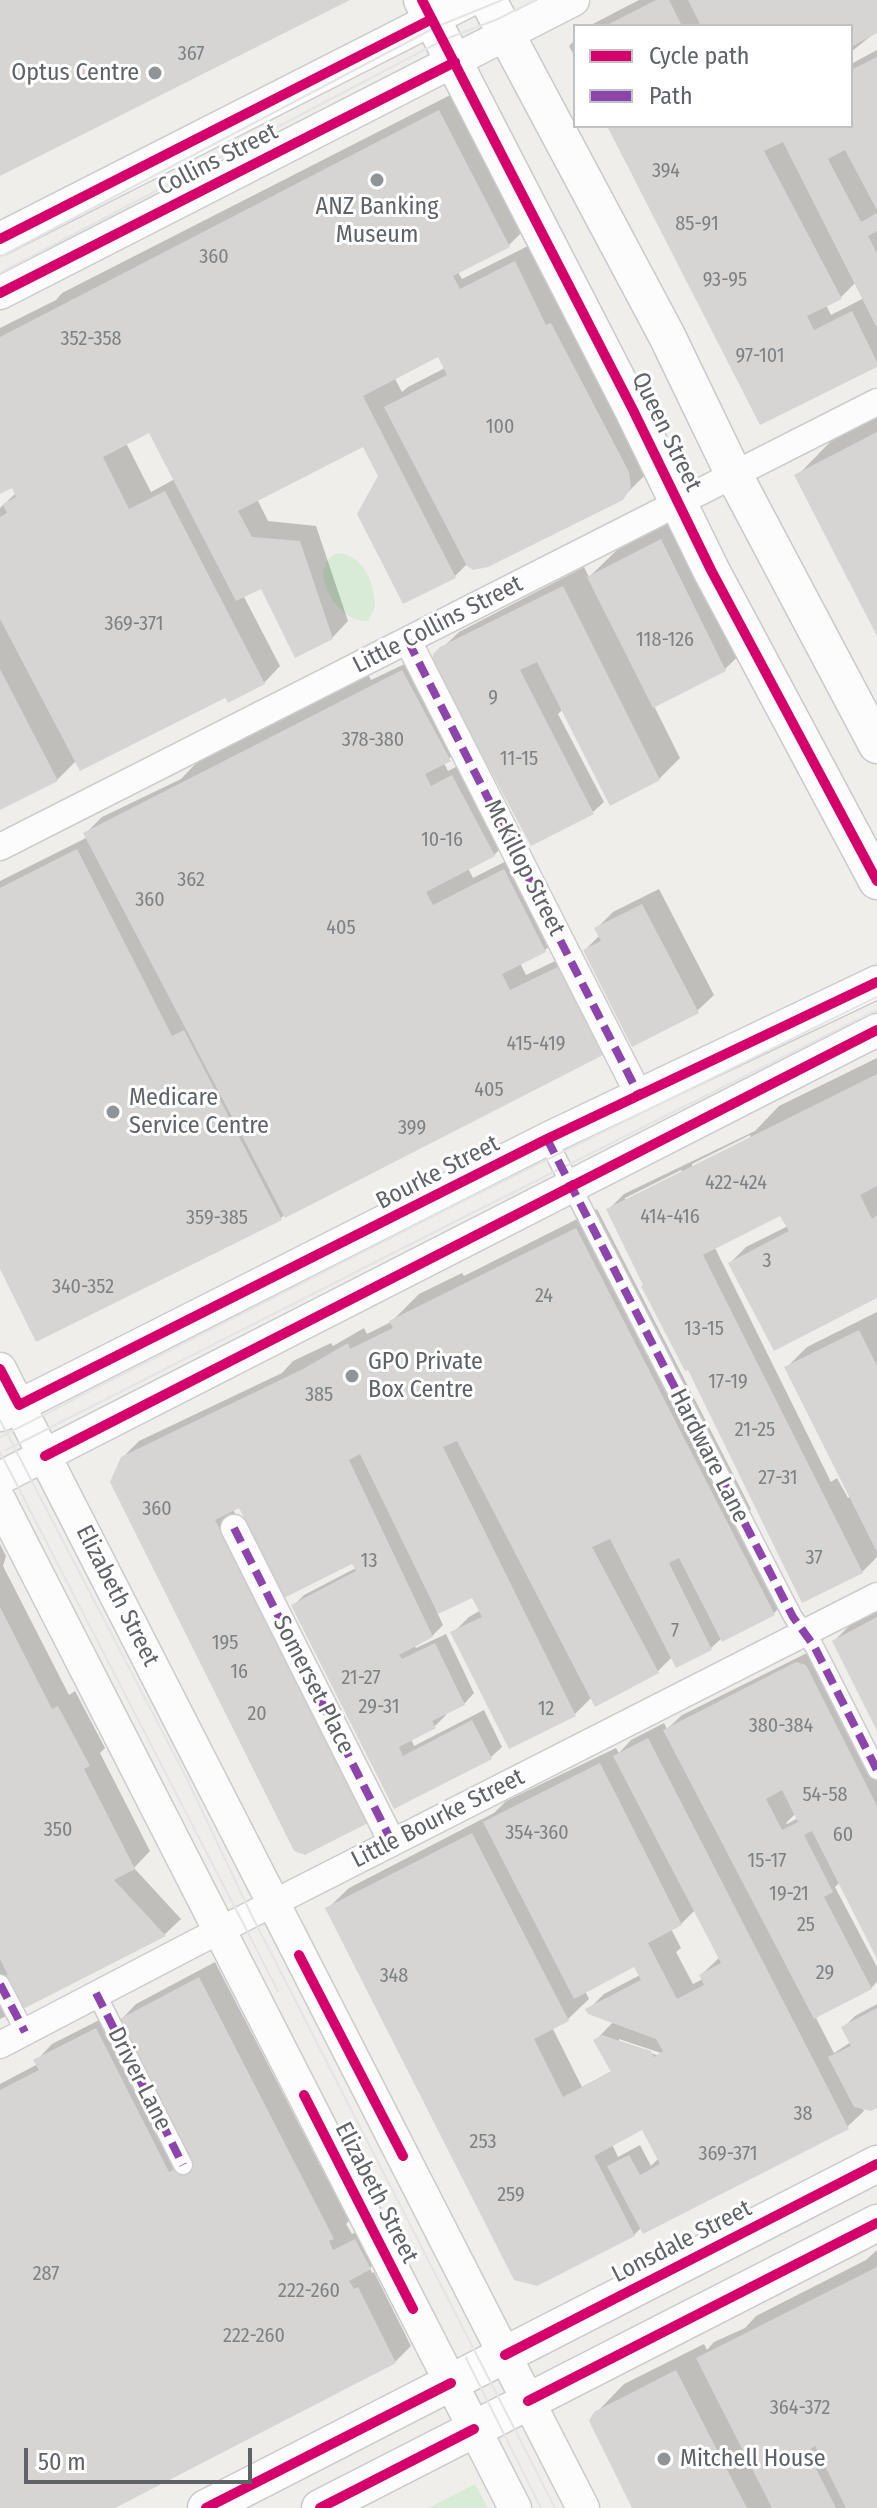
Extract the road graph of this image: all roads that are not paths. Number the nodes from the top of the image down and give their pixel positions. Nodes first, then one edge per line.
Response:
1 (470, 0) edge
2 (488, 0) edge
3 (573, 0) edge
4 (427, 9) edge
5 (505, 35) junction
6 (455, 62) junction
7 (595, 202) junction
8 (542, 230) junction
9 (0, 239) edge
10 (0, 293) edge
11 (877, 402) edge
12 (734, 475) junction
13 (678, 503) junction
14 (408, 641) junction
15 (877, 745) edge
16 (0, 847) edge
17 (877, 881) edge
18 (877, 982) edge
19 (877, 1030) edge
20 (639, 1095) junction
21 (547, 1139) junction
22 (571, 1185) junction
23 (0, 1369) edge
24 (10, 1410) edge
25 (45, 1456) junction
26 (0, 1478) edge
27 (0, 1501) edge
28 (234, 1528) dead end
29 (877, 1596) edge
30 (804, 1632) junction
31 (877, 1770) edge
32 (392, 1842) junction
33 (273, 1903) junction
34 (221, 1929) junction
35 (0, 1984) edge
36 (96, 1993) junction
37 (25, 2032) junction
38 (0, 2045) edge
39 (877, 2164) edge
40 (183, 2165) dead end
41 (842, 2182) junction
42 (872, 2226) edge
43 (505, 2355) junction
44 (451, 2383) junction
45 (528, 2401) junction
46 (474, 2429) junction
47 (206, 2508) edge
48 (320, 2508) edge
49 (515, 2508) edge
50 (583, 2508) edge

1 - 4 street, Collins Street
2 - 5 main road, Queen Street
3 - 5 street, Collins Street
4 - 6 main road, Queen Street
4 - 9 street, Collins Street
5 - 6 street, Collins Street
5 - 7 main road, Queen Street
6 - 8 main road, Queen Street
6 - 10 street, Collins Street
7 - 8 main road
7 - 12 main road, Queen Street
8 - 13 main road, Queen Street
11 - 12 street, Little Collins Street
12 - 13 street, Little Collins Street
12 - 15 main road, Queen Street
13 - 14 street, Little Collins Street
13 - 17 main road, Queen Street
14 - 16 street, Little Collins Street
14 - 20 street, McKillop Street
18 - 20 street, Bourke Street
19 - 22 street
20 - 21 street, Bourke Street
21 - 22 street, Hardware Lane
21 - 24 street, Bourke Street
22 - 25 street
22 - 30 street, Hardware Lane
23 - 24 street, Elizabeth Street
24 - 25 street, Elizabeth Street
25 - 26 street
25 - 33 street, Elizabeth Street
27 - 34 street, Elizabeth Street
28 - 32 street, Somerset Place
29 - 30 street, Little Bourke Street
30 - 31 street, Hardware Lane
30 - 32 street, Little Bourke Street
32 - 33 street, Little Bourke Street
33 - 34 street, Little Bourke Street
33 - 43 street, Elizabeth Street
34 - 36 street, Little Bourke Street
34 - 44 street, Elizabeth Street
35 - 37 street
36 - 37 street, Little Bourke Street
36 - 40 street, Driver Lane
37 - 38 street, Little Bourke Street
39 - 41 main road, Lonsdale Street
41 - 42 main road
41 - 43 main road, Lonsdale Street
42 - 45 main road
43 - 44 main road, Lonsdale Street
43 - 45 street, Elizabeth Street
44 - 46 street, Elizabeth Street
44 - 47 main road, Lonsdale Street
45 - 46 main road
45 - 50 street, Elizabeth Street
46 - 48 main road
46 - 49 street, Elizabeth Street

